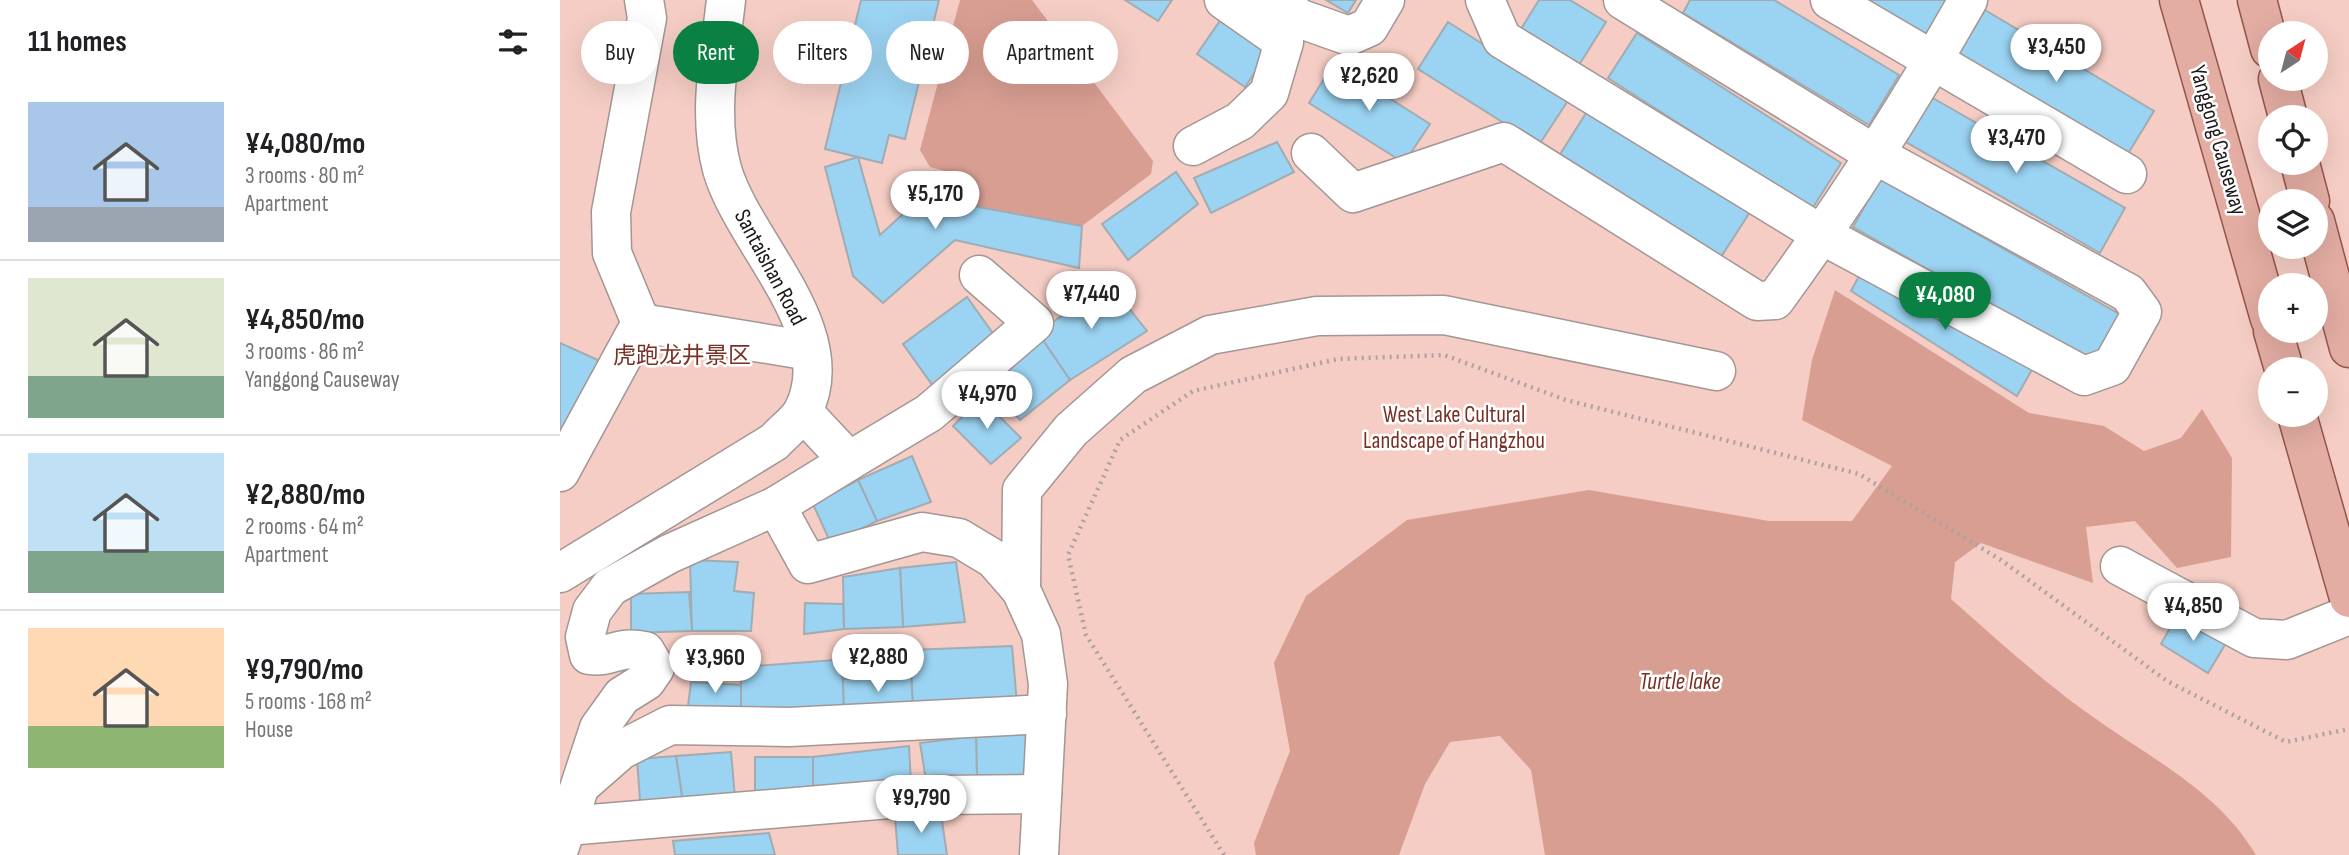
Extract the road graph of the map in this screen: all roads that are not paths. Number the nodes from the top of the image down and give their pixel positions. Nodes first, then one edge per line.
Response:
1 (643, 0) edge
2 (726, 0) edge
3 (1224, 0) edge
4 (1272, 0) edge
5 (1385, 0) edge
6 (1485, 0) edge
7 (1623, 0) edge
8 (1830, 0) edge
9 (1968, 0) edge
10 (2179, 0) edge
11 (2257, 0) edge
12 (2263, 21) edge
13 (1933, 62) junction
14 (1193, 146) dead end
15 (1311, 153) dead end
16 (1874, 154) junction
17 (2127, 174) dead end
18 (1822, 235) junction
19 (2325, 259) edge
20 (979, 275) dead end
21 (2258, 278) edge
22 (641, 323) junction
23 (2349, 348) edge
24 (810, 351) junction
25 (1716, 371) dead end
26 (803, 412) junction
27 (2300, 427) edge
28 (849, 461) junction
29 (560, 472) edge
30 (776, 506) junction
31 (2120, 566) dead end
32 (560, 573) edge
33 (1021, 590) junction
34 (2349, 598) edge
35 (2349, 615) edge
36 (1047, 714) junction
37 (577, 789) junction
38 (1042, 794) junction
39 (564, 836) edge
40 (1039, 855) edge

1 - 22 street
2 - 24 street, Santaishan Road
3 - 14 street
4 - 5 street
6 - 18 street
7 - 16 street
8 - 13 street
9 - 13 street
10 - 21 main road, Yanggong Causeway
11 - 12 main road
13 - 16 street
13 - 17 street
15 - 18 street
16 - 18 street
16 - 18 street
19 - 23 main road
20 - 28 street
22 - 24 street
22 - 29 street
24 - 26 street, Santaishan Road
25 - 33 street
26 - 28 street
26 - 32 street, Santaishan Road
27 - 34 main road
28 - 30 street
30 - 33 street
30 - 37 street
31 - 35 street
33 - 36 street
36 - 37 street
36 - 38 street
37 - 39 street
38 - 39 street
38 - 40 street

